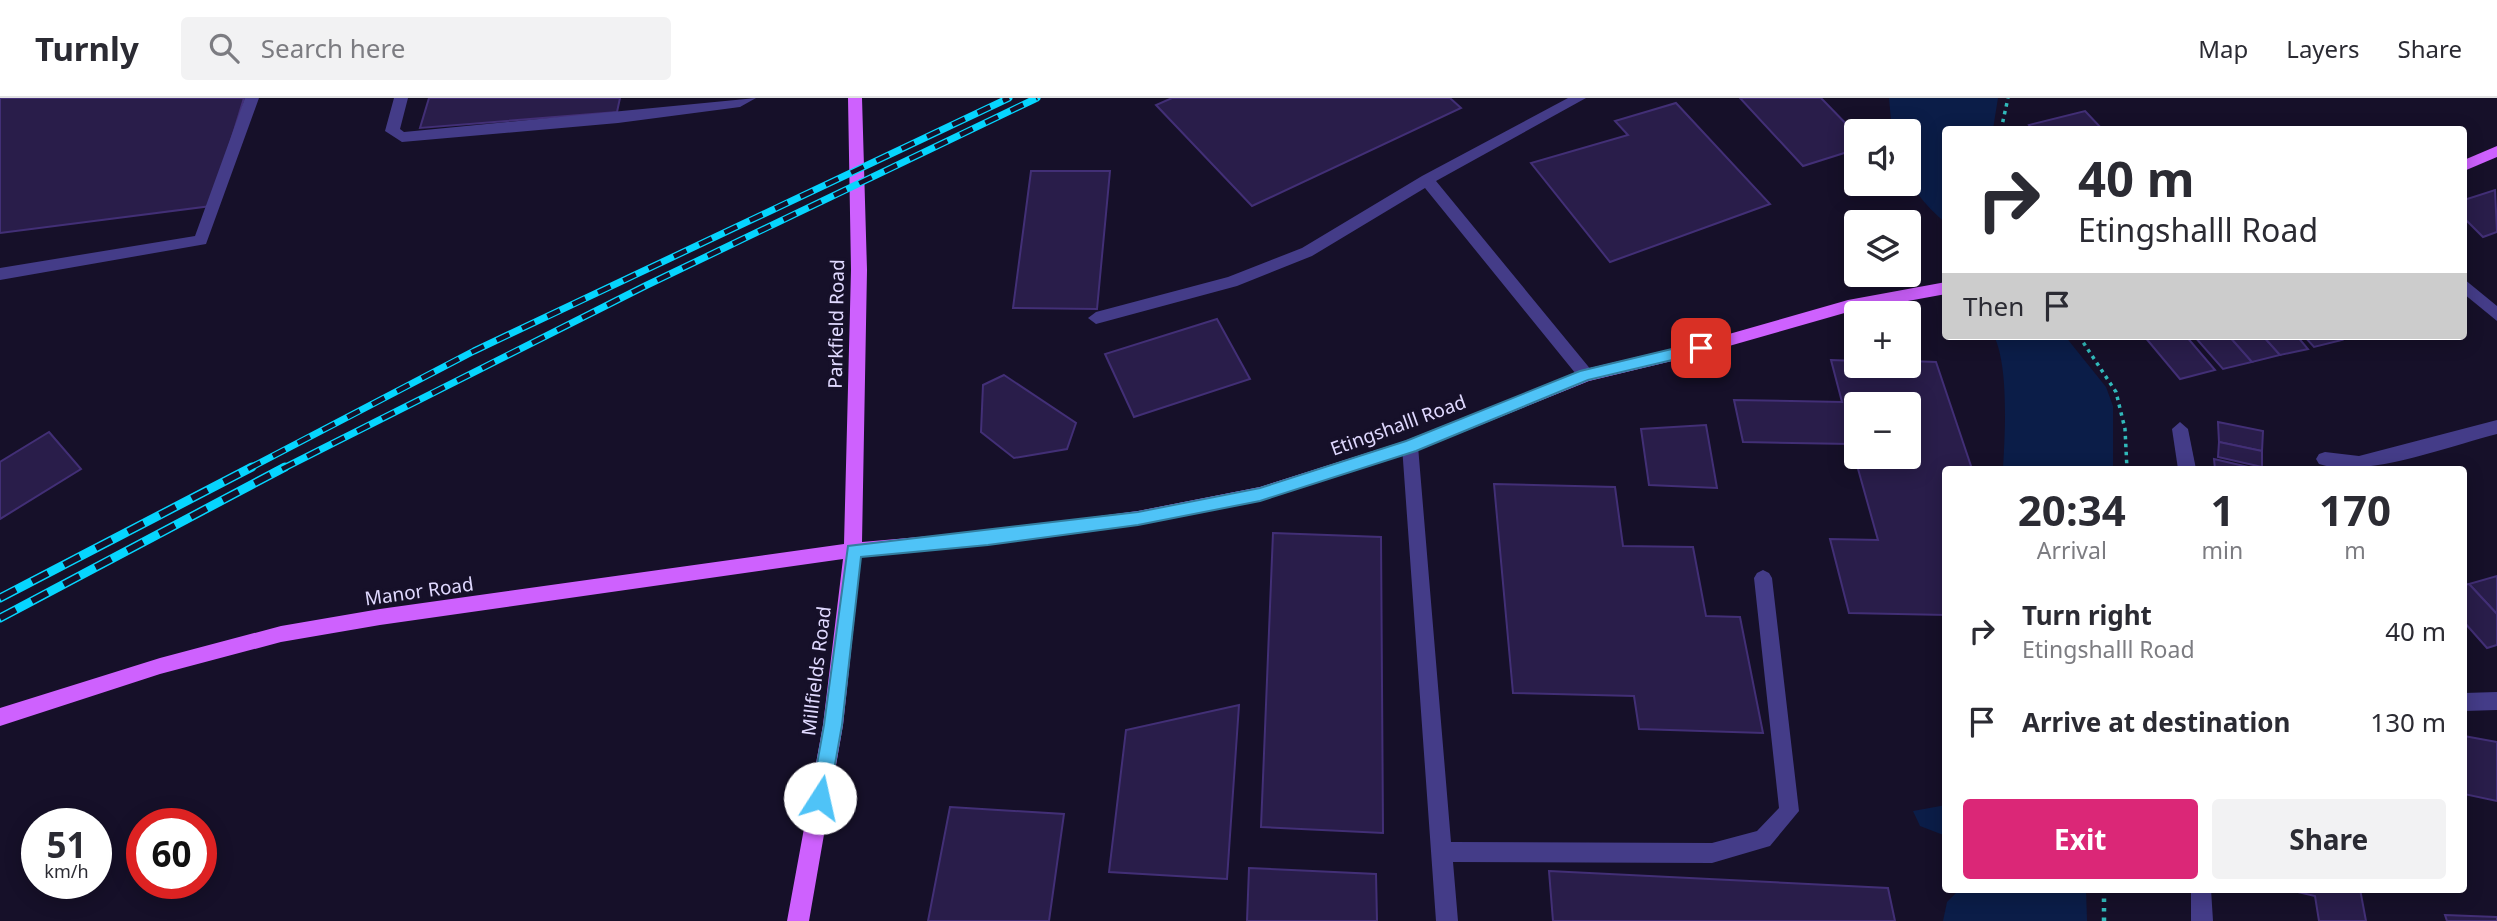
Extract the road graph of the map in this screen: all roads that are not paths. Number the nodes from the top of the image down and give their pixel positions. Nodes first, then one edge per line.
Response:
1 (252, 98) edge
2 (401, 98) edge
3 (749, 98) edge
4 (855, 98) edge
5 (1579, 98) edge
6 (2497, 151) edge
7 (2467, 165) edge
8 (1427, 180) junction
9 (0, 274) edge
10 (2467, 288) edge
11 (1942, 289) edge
12 (2497, 315) edge
13 (1096, 318) dead end
14 (1586, 375) junction
15 (2497, 427) edge
16 (2180, 429) dead end
17 (1410, 446) junction
18 (2325, 459) dead end
19 (2186, 466) edge
20 (853, 550) junction
21 (1763, 578) dead end
22 (2497, 701) edge
23 (2467, 702) edge
24 (0, 717) edge
25 (1441, 852) junction
26 (2201, 893) edge
27 (798, 921) edge
28 (1447, 921) edge
29 (2202, 921) edge

1 - 9 street
2 - 3 street
4 - 20 main road, Parkfield Road
5 - 8 street
6 - 7 main road
8 - 13 street
8 - 14 street
10 - 12 street
11 - 14 main road, Etingshalll Road
14 - 17 main road, Etingshalll Road
15 - 18 street
16 - 19 street
17 - 20 main road, Etingshalll Road
17 - 25 street
20 - 24 main road, Manor Road
20 - 27 main road, Millfields Road
21 - 25 street
22 - 23 street
25 - 28 street
26 - 29 street

